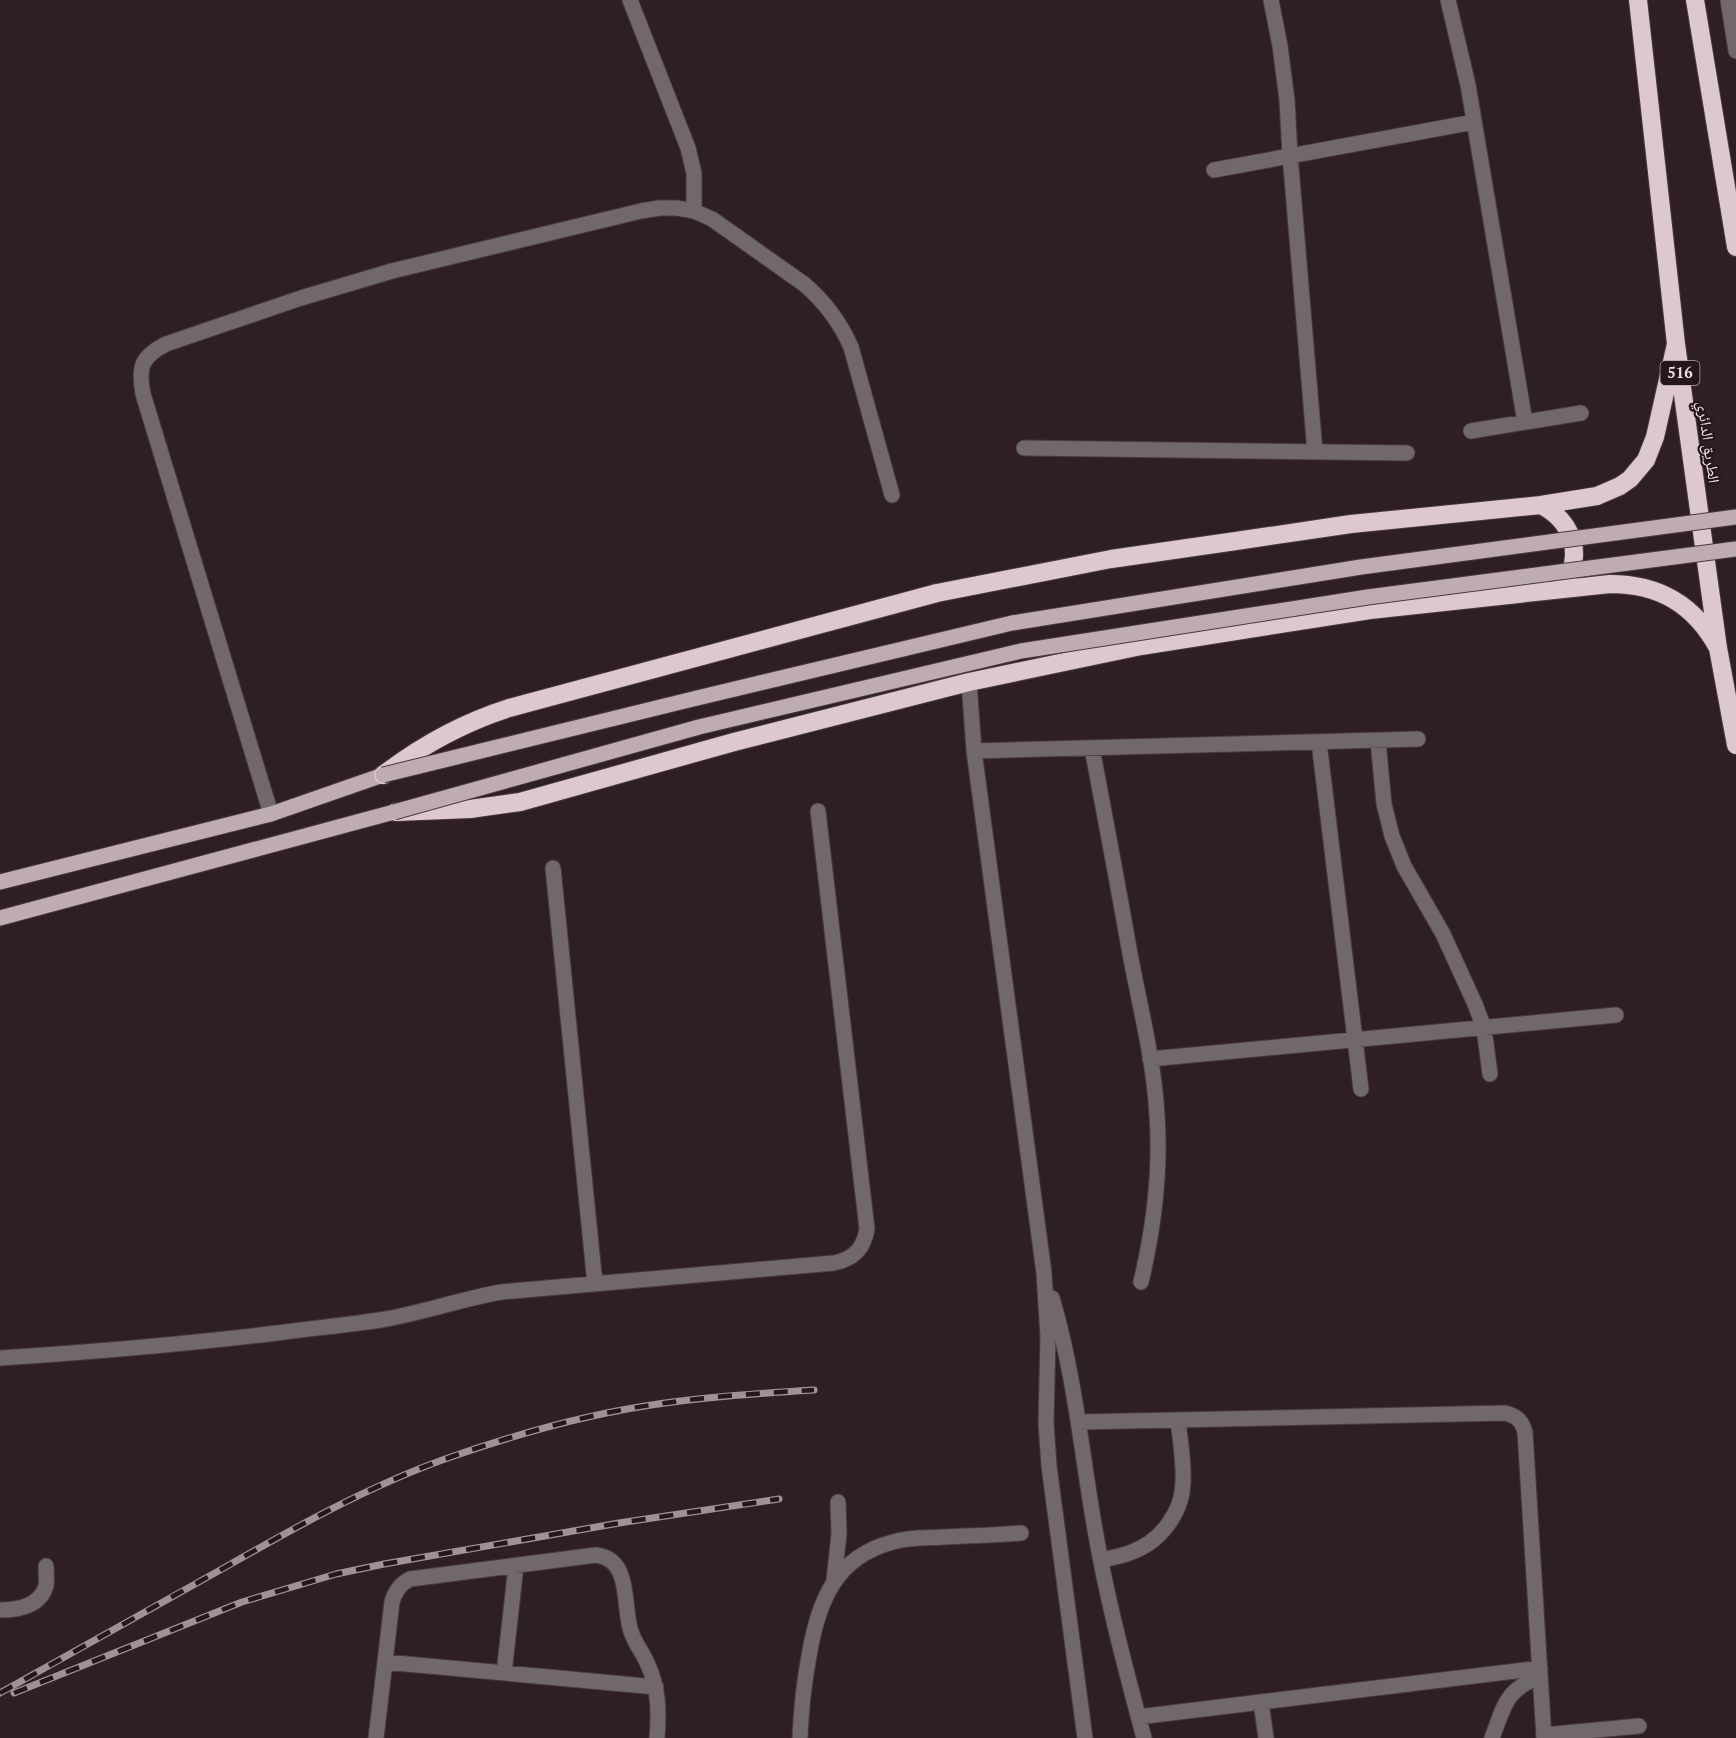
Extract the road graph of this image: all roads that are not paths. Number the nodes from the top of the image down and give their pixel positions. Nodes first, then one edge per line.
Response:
1 (630, 0) edge
2 (1270, 0) edge
3 (1448, 0) edge
4 (1638, 0) edge
5 (1695, 0) edge
6 (1728, 0) edge
7 (1736, 51) edge
8 (1474, 122) junction
9 (1290, 155) junction
10 (1214, 170) dead end
11 (694, 211) junction
12 (1736, 247) edge
13 (1676, 344) junction
14 (1581, 413) dead end
15 (1525, 422) junction
16 (1471, 431) dead end
17 (1024, 448) dead end
18 (1315, 452) junction
19 (1407, 453) dead end
20 (892, 495) dead end
21 (1541, 505) junction
22 (1736, 517) edge
23 (1736, 549) edge
24 (1560, 589) junction
25 (1718, 648) junction
26 (969, 681) junction
27 (1418, 740) dead end
28 (1378, 741) junction
29 (1319, 742) junction
30 (1736, 745) edge
31 (1092, 748) junction
32 (974, 751) junction
33 (383, 775) junction
34 (819, 811) dead end
35 (394, 812) junction
36 (271, 814) junction
37 (553, 868) dead end
38 (0, 882) edge
39 (0, 918) edge
40 (1616, 1016) dead end
41 (1484, 1028) junction
42 (1355, 1040) junction
43 (1150, 1059) junction
44 (1490, 1074) dead end
45 (1361, 1089) dead end
46 (1044, 1273) junction
47 (1142, 1282) dead end
48 (595, 1284) junction
49 (0, 1358) edge
50 (1178, 1420) junction
51 (1078, 1422) junction
52 (838, 1502) dead end
53 (1021, 1533) dead end
54 (1101, 1560) junction
55 (46, 1566) dead end
56 (516, 1566) junction
57 (834, 1580) junction
58 (0, 1610) edge
59 (385, 1662) junction
60 (1540, 1672) junction
61 (504, 1673) junction
62 (656, 1687) junction
63 (1261, 1702) junction
64 (1138, 1717) junction
65 (1639, 1726) dead end
66 (1544, 1736) edge
67 (376, 1738) edge
68 (657, 1738) edge
69 (801, 1738) edge
70 (1085, 1738) edge
71 (1144, 1738) edge
72 (1266, 1738) edge
73 (1492, 1738) edge

1 - 11 lane
2 - 9 lane
3 - 8 lane
4 - 13 highway, الطريق الدائري / 516
5 - 12 highway
6 - 7 lane
8 - 9 lane
8 - 15 lane
9 - 10 lane
9 - 18 lane
11 - 20 lane
11 - 36 lane
13 - 21 highway
13 - 25 highway, الطريق الدائري / 516
14 - 15 lane
15 - 16 lane
17 - 18 lane
18 - 19 lane
21 - 24 highway
21 - 33 highway
22 - 33 main road, bridge
23 - 35 main road, bridge
24 - 25 highway
24 - 26 highway
25 - 30 highway, الطريق الدائري / 516
26 - 32 lane
26 - 35 highway
27 - 28 lane
28 - 29 lane
28 - 41 lane
29 - 31 lane
29 - 42 lane
31 - 32 lane
31 - 43 lane
32 - 46 lane
33 - 36 main road
34 - 48 lane
35 - 39 main road
36 - 38 main road
37 - 48 lane
40 - 41 lane
41 - 42 lane
41 - 44 lane
42 - 43 lane
42 - 45 lane
43 - 47 lane
46 - 51 lane
46 - 70 lane
48 - 49 lane
50 - 51 lane
50 - 54 lane
50 - 60 lane
51 - 54 lane
52 - 57 lane
53 - 57 lane
54 - 64 lane
55 - 58 lane
56 - 59 lane
56 - 61 lane
56 - 62 lane
57 - 69 lane
59 - 61 lane
59 - 67 lane
60 - 63 lane
60 - 66 lane
60 - 73 lane
61 - 62 lane
62 - 68 lane
63 - 64 lane
63 - 72 lane
64 - 71 lane
65 - 66 lane

